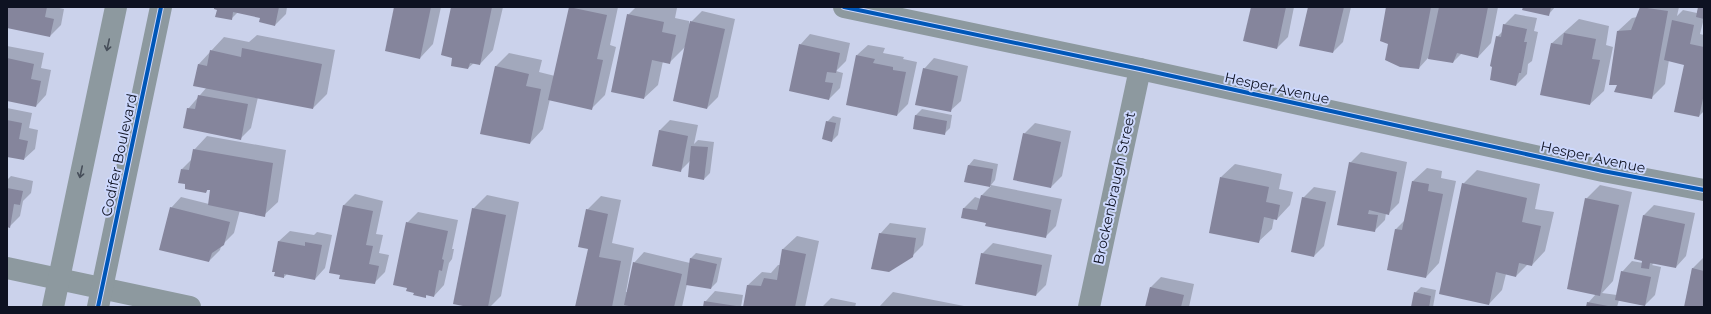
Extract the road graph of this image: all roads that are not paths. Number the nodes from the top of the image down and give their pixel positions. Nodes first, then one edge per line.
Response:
1 (116, 7) edge
2 (161, 7) edge
3 (844, 7) edge
4 (1140, 68) junction
5 (1704, 190) edge
6 (7, 268) edge
7 (58, 279) junction
8 (100, 298) edge
9 (52, 307) edge
10 (190, 307) edge
11 (1089, 307) edge

1 -> 7 street
2 - 8 street, Codifer Boulevard
3 - 4 street, Hesper Avenue
4 - 5 street, Hesper Avenue
4 - 11 street, Brockenbraugh Street
6 - 7 street
7 - 8 street
7 - 9 street
8 - 10 street

